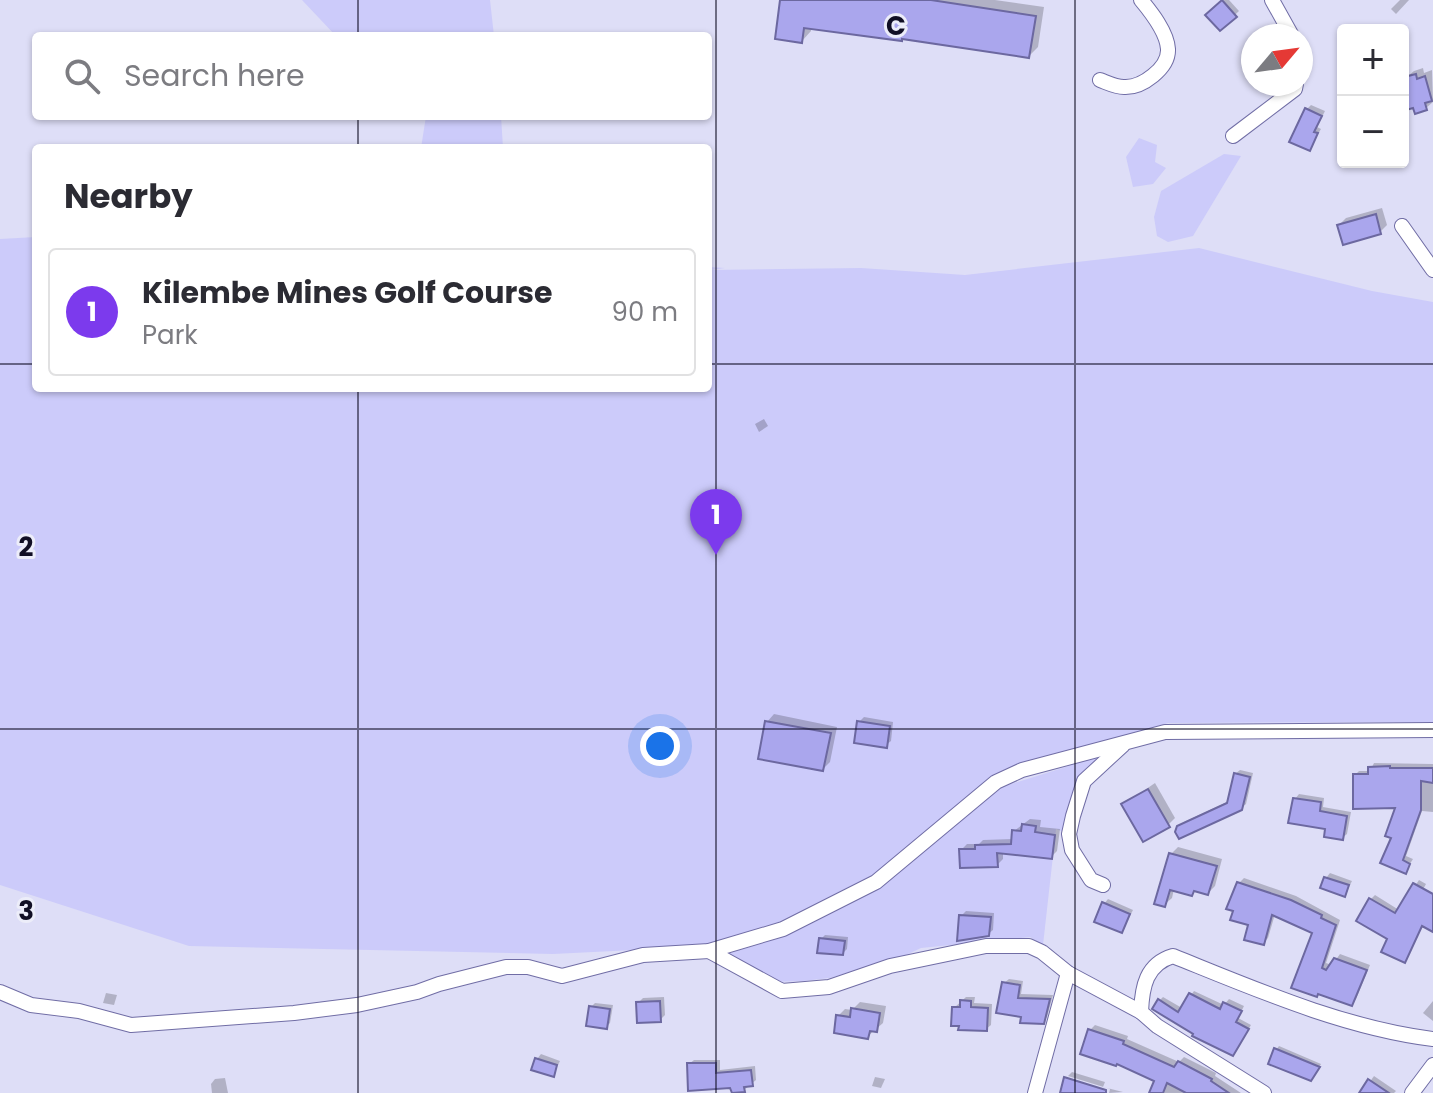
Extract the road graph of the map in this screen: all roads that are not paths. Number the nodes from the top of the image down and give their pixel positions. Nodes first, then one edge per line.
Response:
1 (1141, 0) edge
2 (1272, 0) edge
3 (1285, 24) edge
4 (1100, 80) dead end
5 (1286, 96) edge
6 (1233, 136) dead end
7 (1402, 226) dead end
8 (1433, 270) edge
9 (1433, 730) edge
10 (1127, 742) junction
11 (1103, 885) dead end
12 (709, 951) junction
13 (1068, 973) junction
14 (0, 992) edge
15 (1141, 1012) junction
16 (1433, 1039) edge
17 (1433, 1065) edge
18 (1035, 1093) edge
19 (1264, 1093) edge
20 (1412, 1093) edge

1 - 4 street
2 - 3 street
5 - 6 street
7 - 8 street
9 - 10 street
10 - 11 street
10 - 12 street
12 - 13 street
12 - 14 street
13 - 15 street
13 - 18 street
15 - 16 street
15 - 19 street
17 - 20 street

